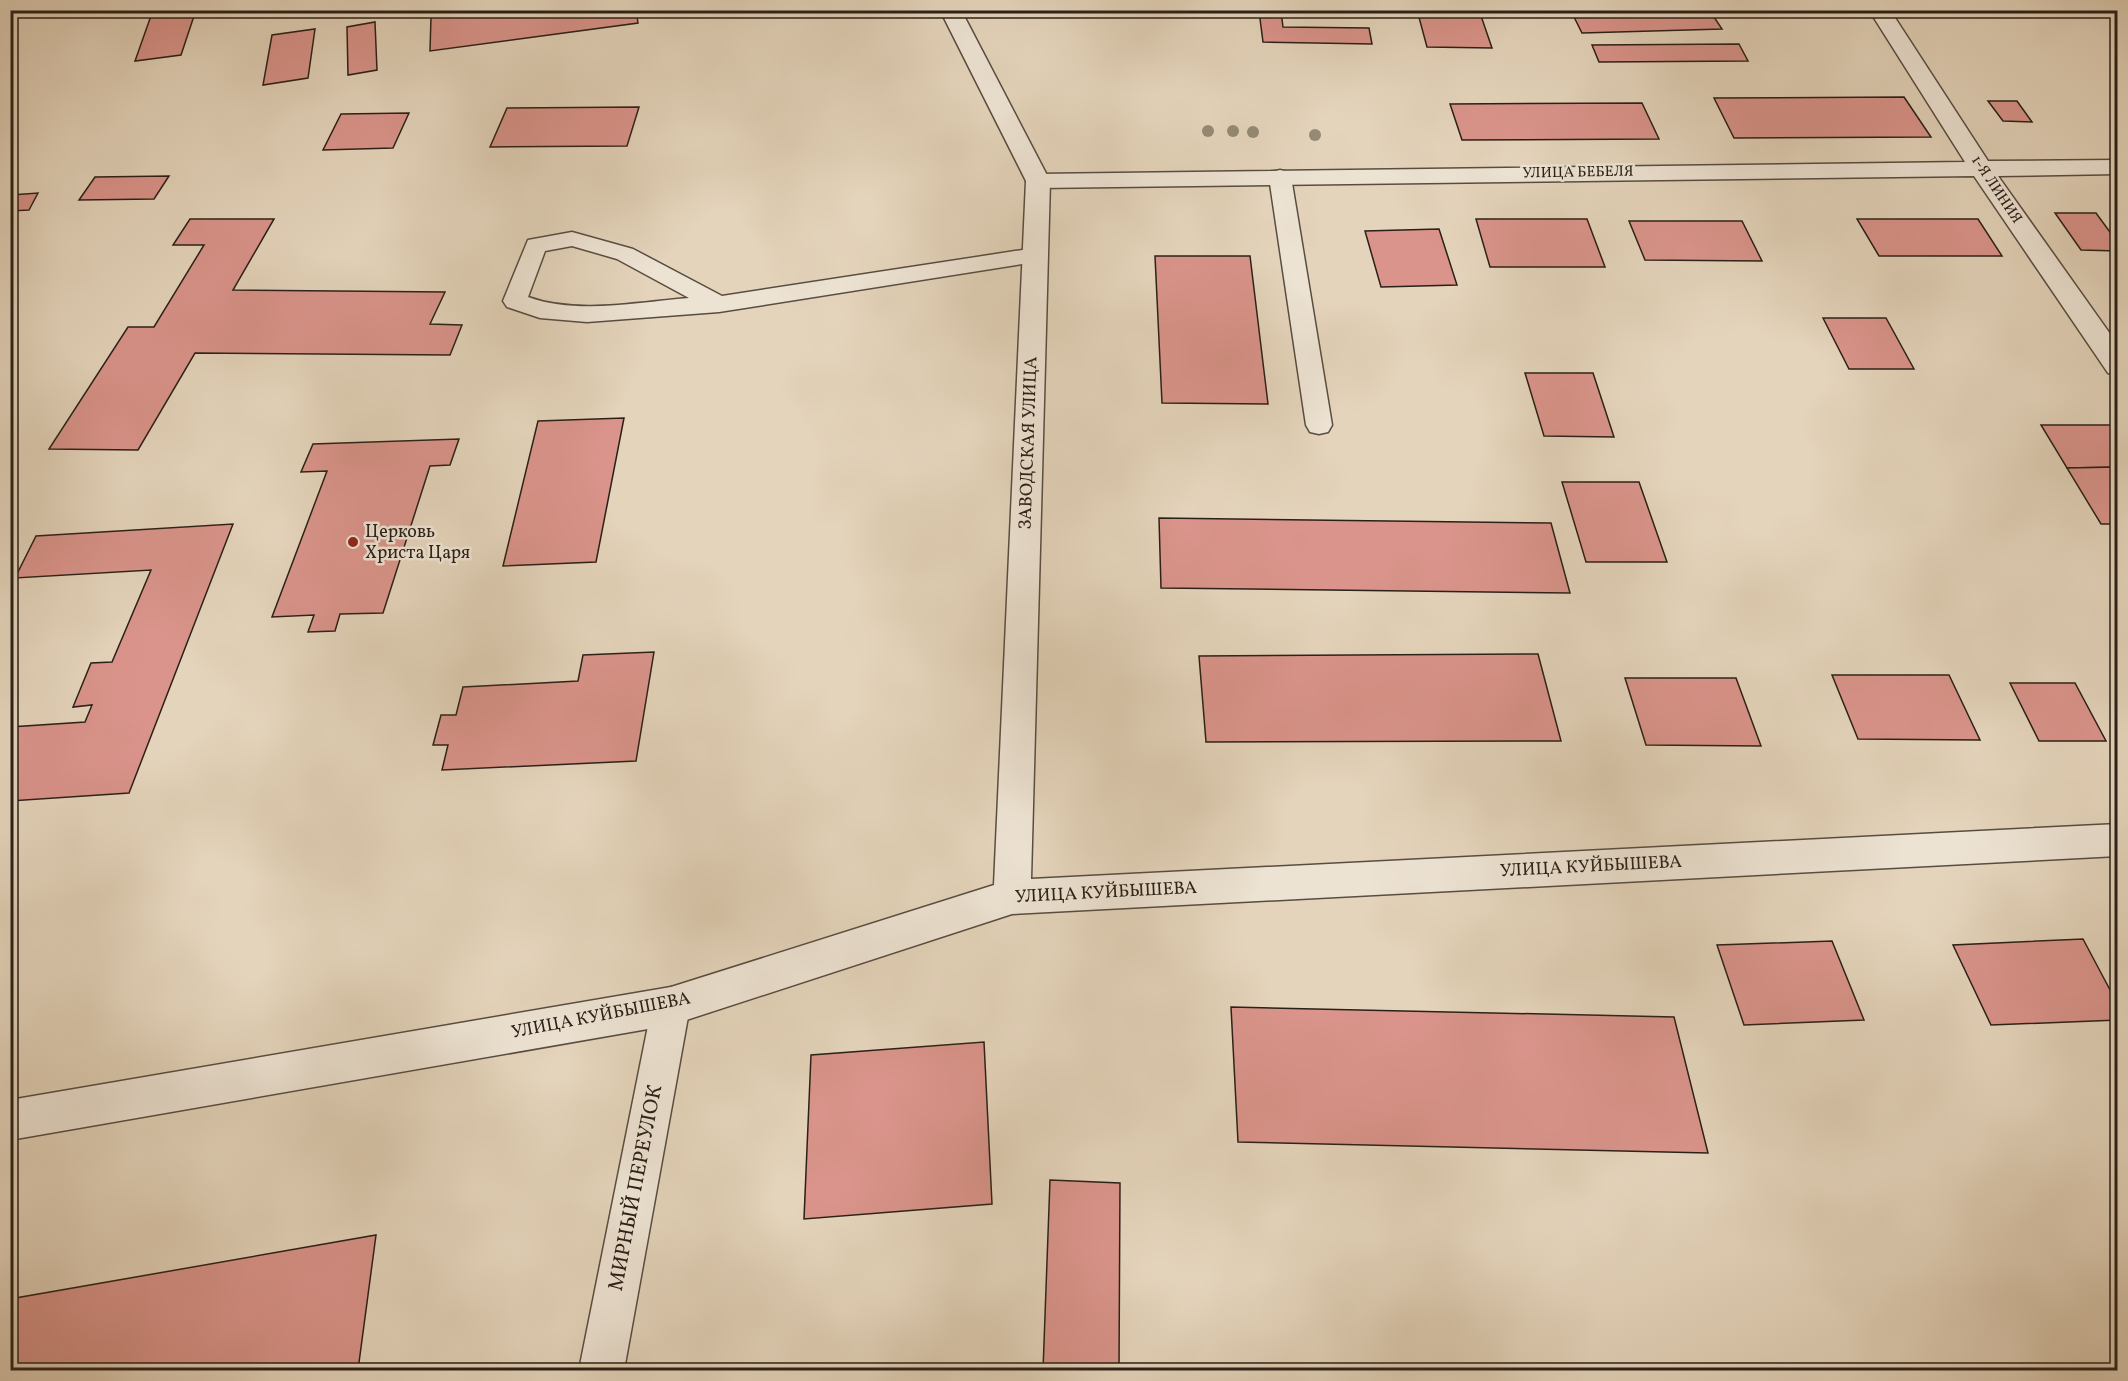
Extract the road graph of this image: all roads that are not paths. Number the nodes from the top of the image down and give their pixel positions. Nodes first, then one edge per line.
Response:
1 (950, 10) edge
2 (1879, 10) edge
3 (1980, 167) junction
4 (2118, 167) edge
5 (1280, 177) junction
6 (1038, 181) junction
7 (1035, 255) junction
8 (719, 304) junction
9 (2118, 366) edge
10 (1319, 425) dead end
11 (2118, 840) edge
12 (1012, 897) junction
13 (671, 1006) junction
14 (10, 1120) edge
15 (601, 1371) edge

1 - 6 street, ЗАВОДСКАЯ УЛИЦА
2 - 3 street, 1-Я ЛИНИЯ
3 - 4 street, УЛИЦА БЕБЕЛЯ
3 - 5 street, УЛИЦА БЕБЕЛЯ
3 - 9 street, 1-Я ЛИНИЯ
5 - 6 street, УЛИЦА БЕБЕЛЯ
5 - 10 lane
6 - 7 street, ЗАВОДСКАЯ УЛИЦА
7 - 8 lane
7 - 12 street, ЗАВОДСКАЯ УЛИЦА
8 - 8 lane
11 - 12 street, УЛИЦА КУЙБЫШЕВА
12 - 13 street, УЛИЦА КУЙБЫШЕВА
13 - 14 street, УЛИЦА КУЙБЫШЕВА
13 - 15 street, МИРНЫЙ ПЕРЕУЛОК

